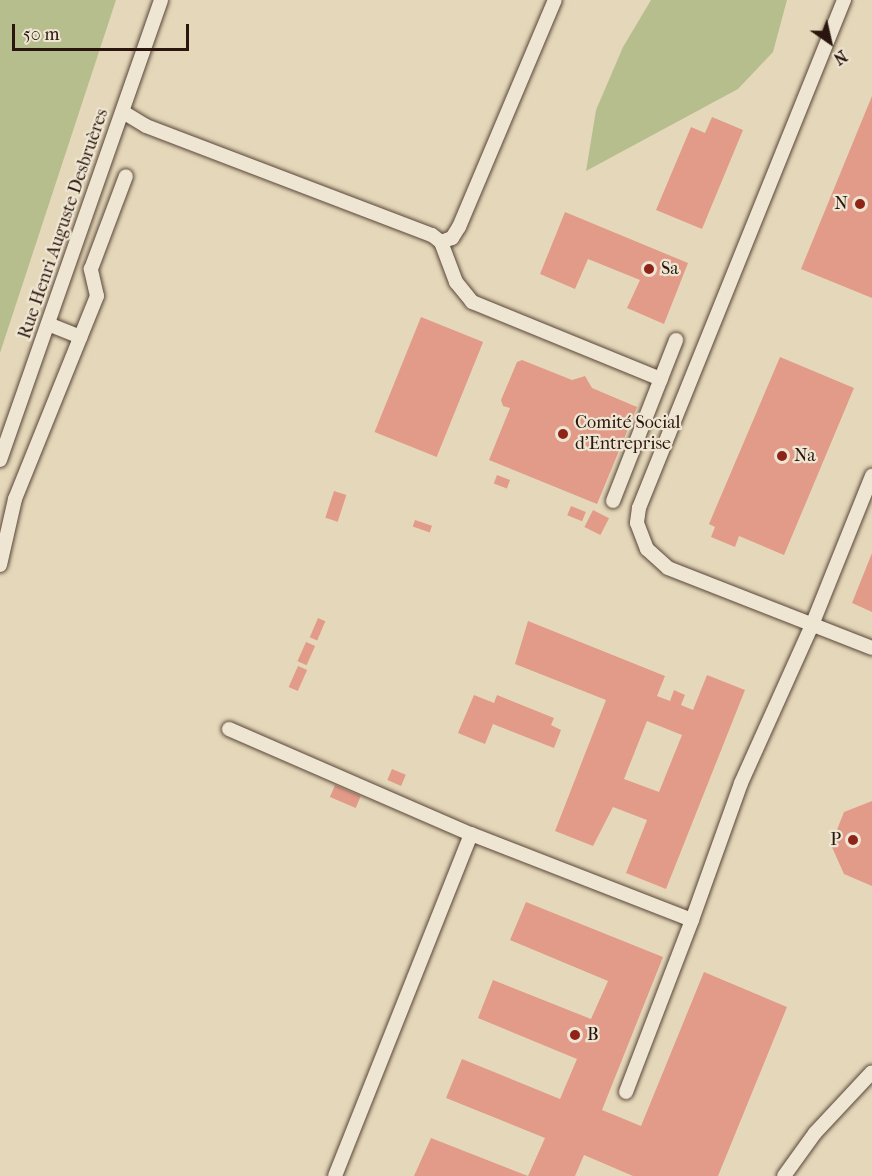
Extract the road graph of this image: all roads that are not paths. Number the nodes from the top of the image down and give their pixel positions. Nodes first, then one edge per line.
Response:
1 (162, 0) edge
2 (555, 0) edge
3 (844, 0) edge
4 (123, 111) junction
5 (126, 176) dead end
6 (441, 242) junction
7 (48, 324) junction
8 (81, 337) junction
9 (676, 340) dead end
10 (661, 379) junction
11 (0, 460) edge
12 (872, 476) edge
13 (613, 501) dead end
14 (0, 565) edge
15 (812, 625) junction
16 (872, 648) edge
17 (229, 729) dead end
18 (471, 834) junction
19 (692, 920) junction
20 (872, 1072) edge
21 (626, 1092) dead end
22 (335, 1176) edge
23 (784, 1176) edge

1 - 4 lane, Rue Henri Auguste Desbruères
2 - 6 lane
3 - 15 lane
4 - 6 lane
4 - 7 lane, Rue Henri Auguste Desbruères
5 - 8 lane
6 - 10 lane
7 - 8 lane
7 - 11 lane, Rue Henri Auguste Desbruères
8 - 14 lane
9 - 10 lane
10 - 13 lane
12 - 15 lane
15 - 16 lane
15 - 19 lane
17 - 18 lane
18 - 19 lane
18 - 22 lane
19 - 21 lane
20 - 23 lane

